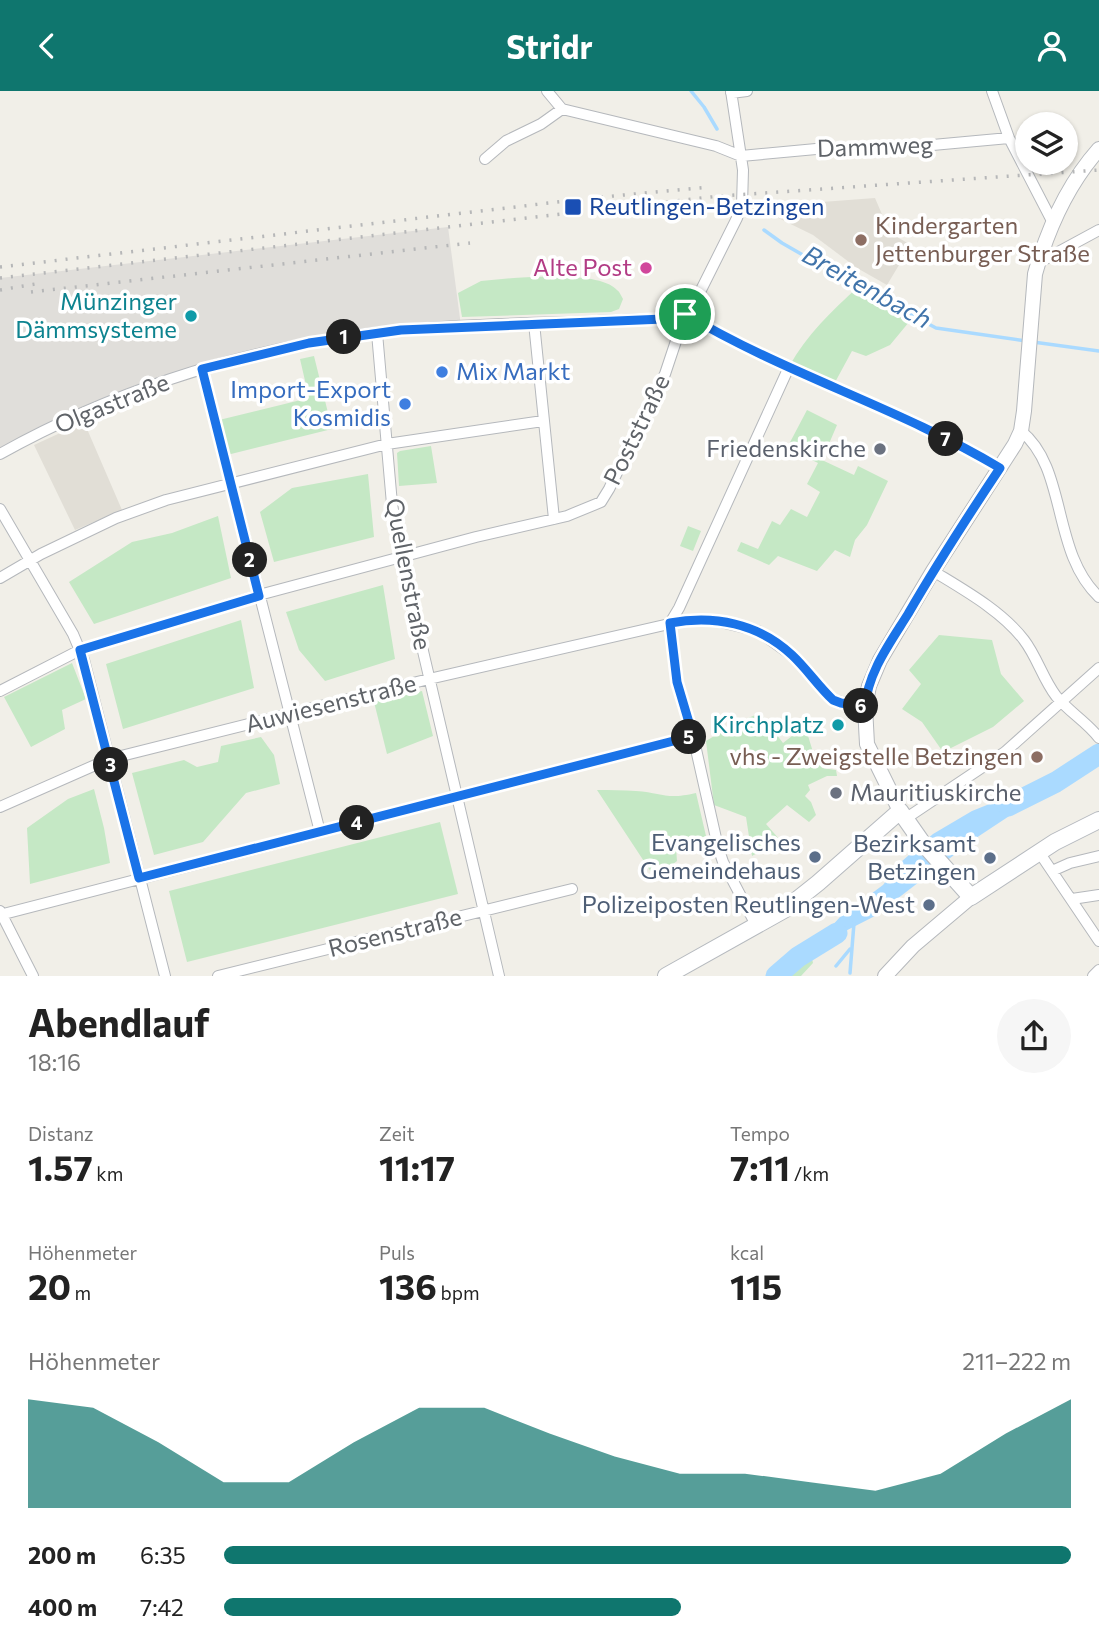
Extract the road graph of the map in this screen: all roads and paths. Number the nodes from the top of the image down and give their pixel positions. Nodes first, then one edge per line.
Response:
1 (547, 91) edge
2 (747, 91) edge
3 (992, 91) edge
4 (731, 92) edge
5 (562, 109) junction
6 (1009, 138) junction
7 (1099, 149) edge
8 (741, 156) junction
9 (485, 159) dead end
10 (1052, 221) junction
11 (1099, 230) edge
12 (1038, 263) junction
13 (685, 314) junction
14 (534, 323) junction
15 (377, 333) junction
16 (789, 366) junction
17 (202, 369) junction
18 (543, 421) junction
19 (1021, 431) junction
20 (387, 444) junction
21 (0, 454) edge
22 (1000, 468) junction
23 (230, 483) junction
24 (0, 509) edge
25 (554, 519) junction
26 (401, 557) junction
27 (29, 560) junction
28 (933, 571) junction
29 (0, 577) edge
30 (259, 596) junction
31 (1099, 597) edge
32 (670, 623) junction
33 (80, 650) junction
34 (1099, 668) edge
35 (429, 679) junction
36 (0, 691) edge
37 (1062, 702) junction
38 (865, 707) junction
39 (290, 715) junction
40 (693, 736) junction
41 (1099, 738) edge
42 (109, 758) junction
43 (456, 798) junction
44 (0, 807) edge
45 (902, 815) junction
46 (1099, 820) edge
47 (320, 832) junction
48 (1039, 852) junction
49 (1099, 856) edge
50 (1052, 871) junction
51 (139, 878) junction
52 (572, 889) dead end
53 (1099, 895) edge
54 (971, 897) junction
55 (1072, 899) junction
56 (483, 912) junction
57 (1, 913) edge
58 (757, 927) junction
59 (1099, 941) edge
60 (1099, 970) edge
61 (33, 976) edge
62 (165, 976) edge
63 (218, 976) edge
64 (499, 976) edge
65 (666, 976) edge
66 (886, 976) edge
67 (1093, 976) edge

1 - 5 street
2 - 4 street
3 - 6 street
4 - 8 street, Poststraße
5 - 8 street
5 - 9 street
6 - 8 street, Dammweg
6 - 10 street
7 - 10 street
8 - 13 street, Poststraße
10 - 12 street
11 - 12 street
12 - 19 street
13 - 14 street, Olgastraße
13 - 16 street
13 - 25 street, Poststraße
14 - 15 street, Olgastraße
14 - 18 street
15 - 17 street, Olgastraße
15 - 20 street, Quellenstraße
16 - 22 street
16 - 32 street
17 - 21 street, Olgastraße
17 - 23 street
18 - 20 street
18 - 25 street
19 - 22 street
19 - 31 street
20 - 23 street
20 - 26 street, Quellenstraße
22 - 28 street
23 - 27 street
23 - 30 street
24 - 27 street
25 - 26 street, Poststraße
26 - 30 street, Poststraße
26 - 35 street, Quellenstraße
27 - 29 street
27 - 33 street
28 - 37 street
28 - 38 street
30 - 33 street, Poststraße
30 - 39 street
32 - 35 street, Auwiesenstraße
32 - 38 street, Auwiesenstraße
32 - 40 street
33 - 36 street, Poststraße
33 - 42 street
34 - 37 street
35 - 39 street, Auwiesenstraße
35 - 43 street, Quellenstraße
37 - 41 street
37 - 45 street
38 - 45 street
39 - 42 street, Auwiesenstraße
39 - 47 street
40 - 43 street
40 - 58 street
42 - 44 street, Auwiesenstraße
42 - 51 street
43 - 47 street
43 - 56 street, Quellenstraße
45 - 54 main road
45 - 58 main road
46 - 48 main road
47 - 51 street
48 - 50 street
48 - 54 main road
49 - 50 street
50 - 55 street
51 - 57 street
51 - 62 street
52 - 56 street, Rosenstraße
53 - 55 street
54 - 66 street
55 - 59 street
56 - 63 street, Rosenstraße
56 - 64 street, Quellenstraße
57 - 61 street
58 - 65 main road
60 - 67 street

